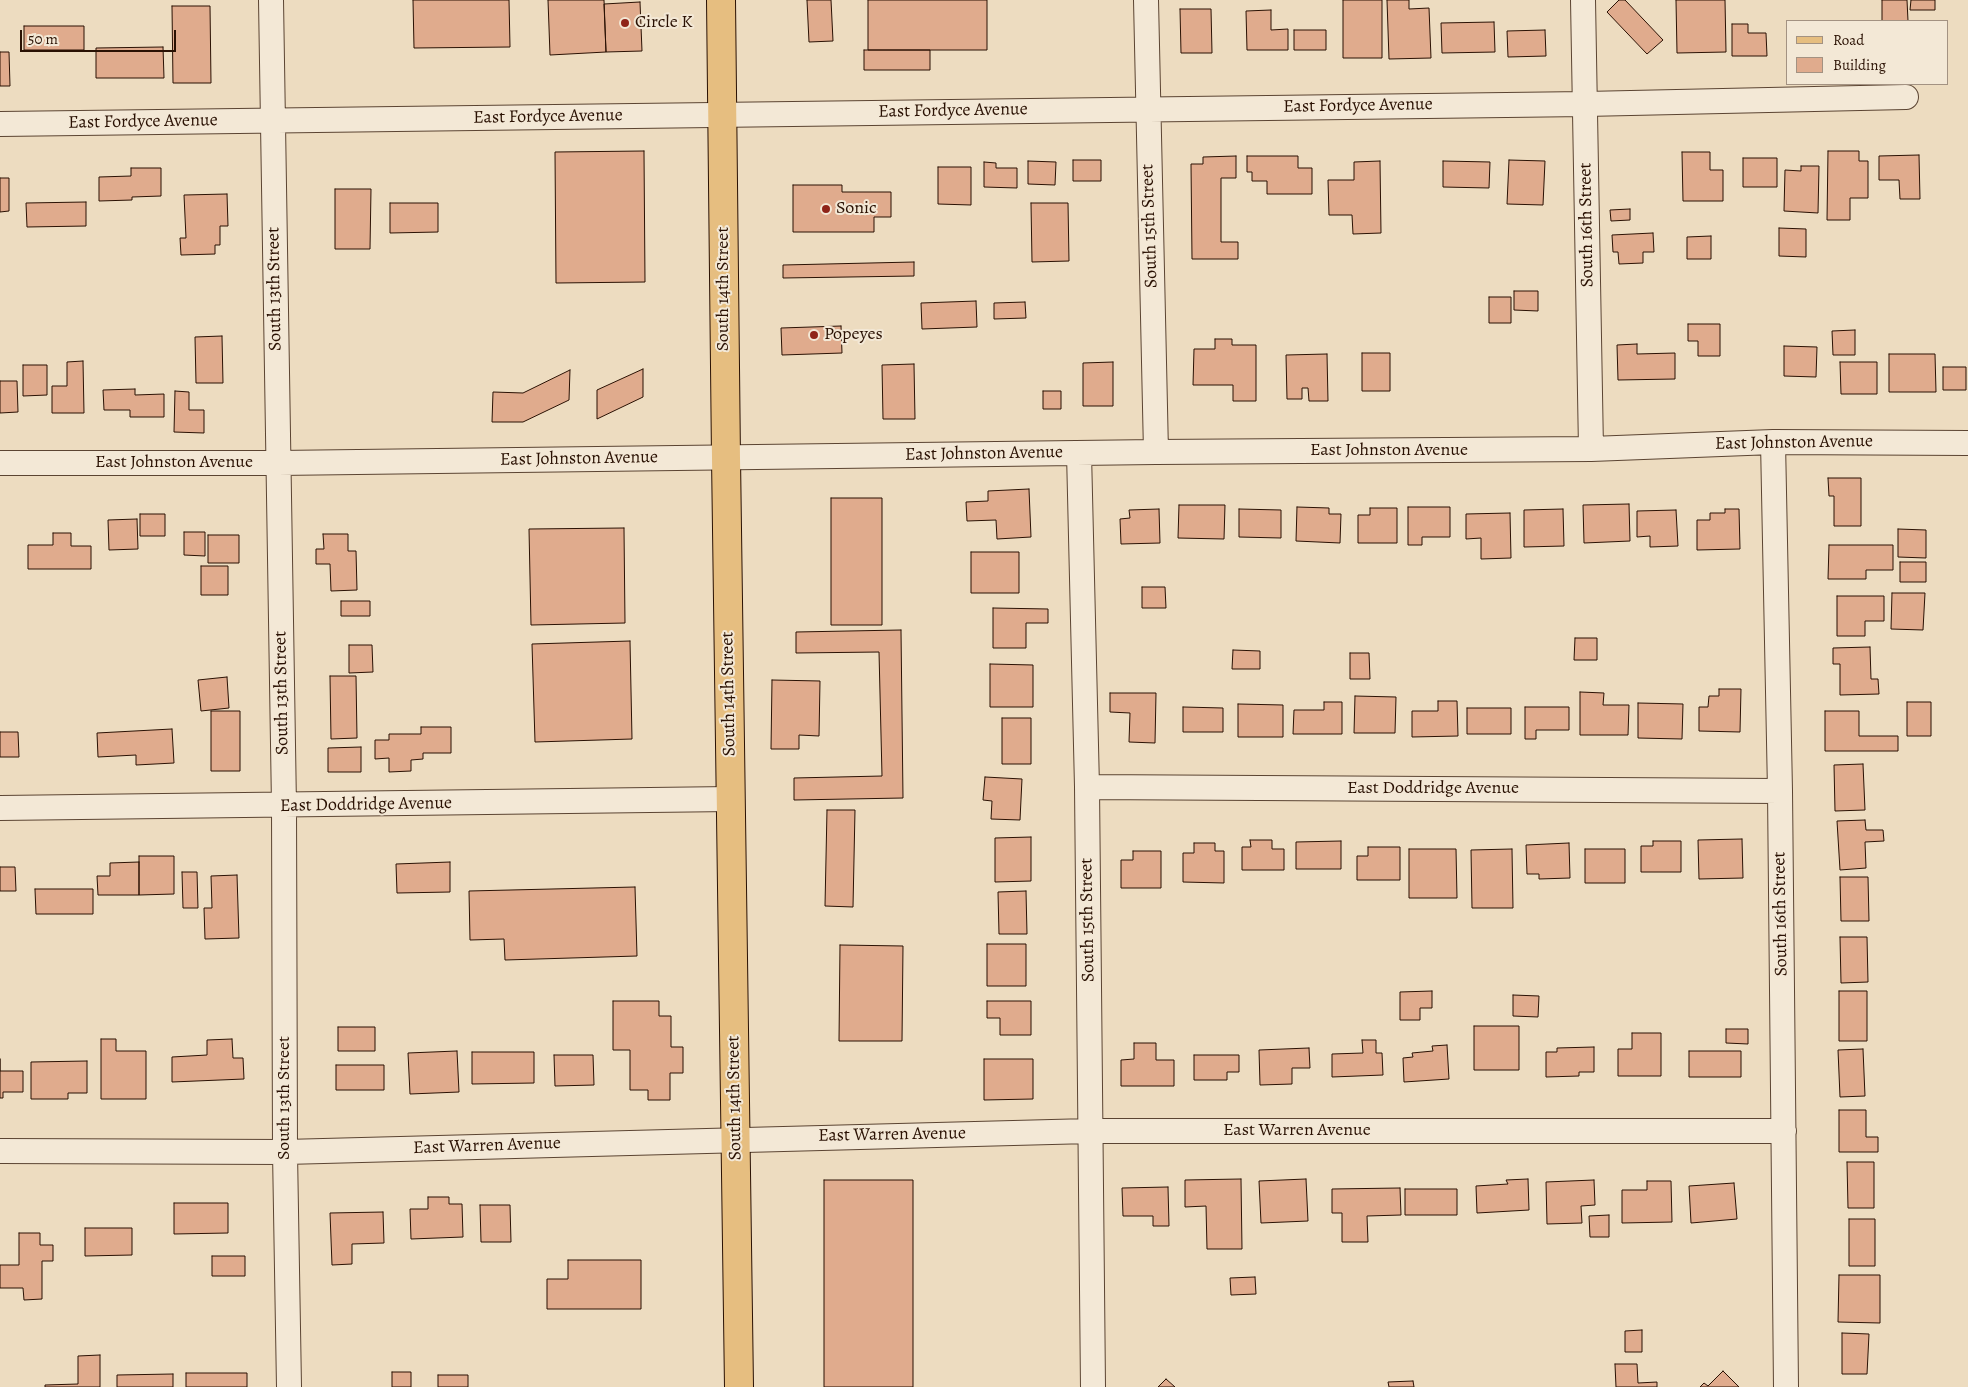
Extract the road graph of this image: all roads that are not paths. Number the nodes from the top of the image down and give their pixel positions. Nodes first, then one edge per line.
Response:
1 (272, 0) edge
2 (722, 0) edge
3 (1146, 0) edge
4 (1583, 0) edge
5 (1906, 96) dead end
6 (1585, 104) junction
7 (1147, 109) junction
8 (723, 114) junction
9 (273, 121) junction
10 (0, 124) edge
11 (1773, 442) junction
12 (1968, 442) edge
13 (1591, 449) junction
14 (1156, 452) junction
15 (1080, 453) junction
16 (726, 458) junction
17 (0, 463) edge
18 (278, 463) junction
19 (1086, 787) junction
20 (1780, 791) junction
21 (731, 799) junction
22 (284, 806) junction
23 (0, 808) edge
24 (1090, 1131) junction
25 (1784, 1131) junction
26 (736, 1139) junction
27 (0, 1151) edge
28 (285, 1152) junction
29 (289, 1387) edge
30 (739, 1387) edge
31 (1093, 1387) edge
32 (1786, 1387) edge

1 - 9 street, South 13th Street
2 - 8 main road, South 14th Street
3 - 7 street, South 15th Street
4 - 6 street, South 16th Street
5 - 6 street, East Fordyce Avenue
6 - 7 street, East Fordyce Avenue
6 - 13 street, South 16th Street
7 - 8 street, East Fordyce Avenue
7 - 14 street, South 15th Street
8 - 9 street, East Fordyce Avenue
8 - 16 main road, South 14th Street
9 - 10 street, East Fordyce Avenue
9 - 18 street, South 13th Street
11 - 12 street, East Johnston Avenue
11 - 13 street, East Johnston Avenue
11 - 20 street, South 16th Street
13 - 14 street, East Johnston Avenue
14 - 15 street, East Johnston Avenue
15 - 16 street, East Johnston Avenue
15 - 19 street, South 15th Street
16 - 18 street, East Johnston Avenue
16 - 21 main road, South 14th Street
17 - 18 street, East Johnston Avenue
18 - 22 street, South 13th Street
19 - 20 street, East Doddridge Avenue
19 - 24 street, South 15th Street
20 - 25 street, South 16th Street
21 - 22 street, East Doddridge Avenue
21 - 26 main road, South 14th Street
22 - 23 street, East Doddridge Avenue
22 - 28 street, South 13th Street
24 - 25 street, East Warren Avenue
24 - 26 street, East Warren Avenue
24 - 31 street, South 15th Street
25 - 32 street, South 16th Street
26 - 28 street, East Warren Avenue
26 - 30 main road, South 14th Street
27 - 28 street, East Warren Avenue
28 - 29 street, South 13th Street

